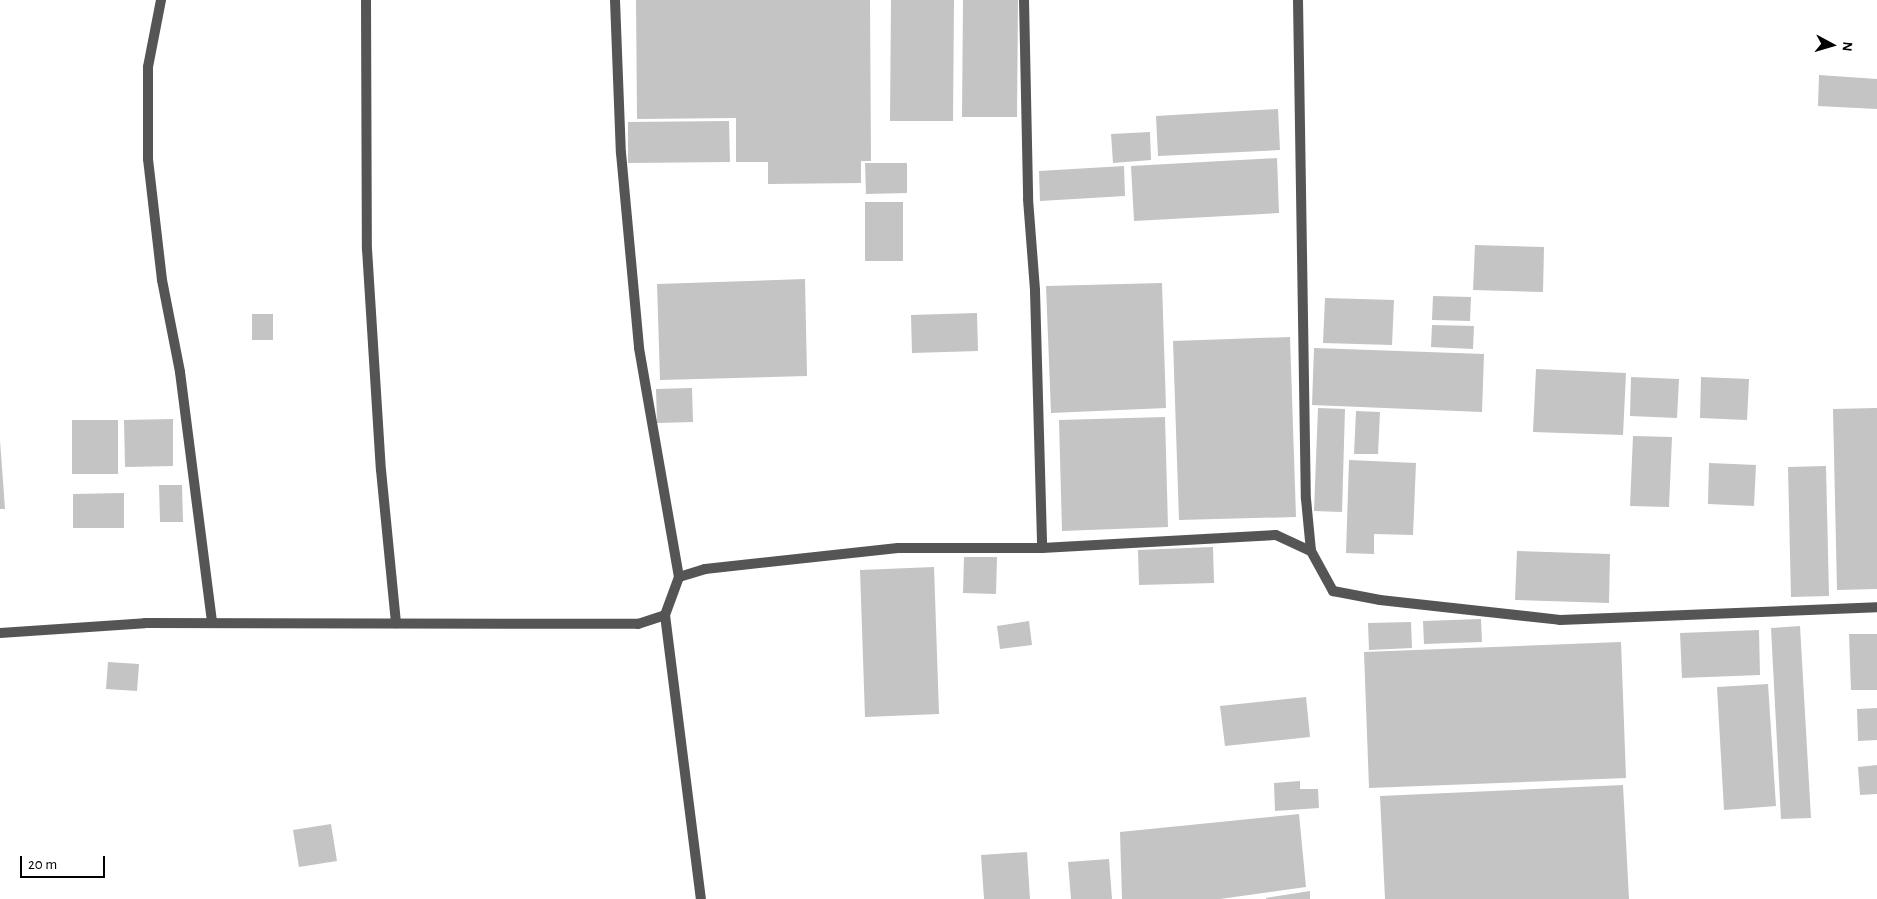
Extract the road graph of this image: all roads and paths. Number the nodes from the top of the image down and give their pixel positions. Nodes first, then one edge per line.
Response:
1 (161, 0) edge
2 (366, 0) edge
3 (614, 0) edge
4 (1024, 0) edge
5 (1298, 0) edge
6 (1042, 548) junction
7 (1311, 551) junction
8 (679, 577) junction
9 (1877, 607) edge
10 (665, 615) junction
11 (212, 622) junction
12 (396, 623) junction
13 (0, 633) edge
14 (701, 899) edge

1 - 11 street
2 - 12 street
3 - 8 street
4 - 6 street
5 - 7 street
6 - 7 street
6 - 8 street
7 - 9 street
8 - 10 street
10 - 12 street
10 - 14 street
11 - 12 street
11 - 13 street

